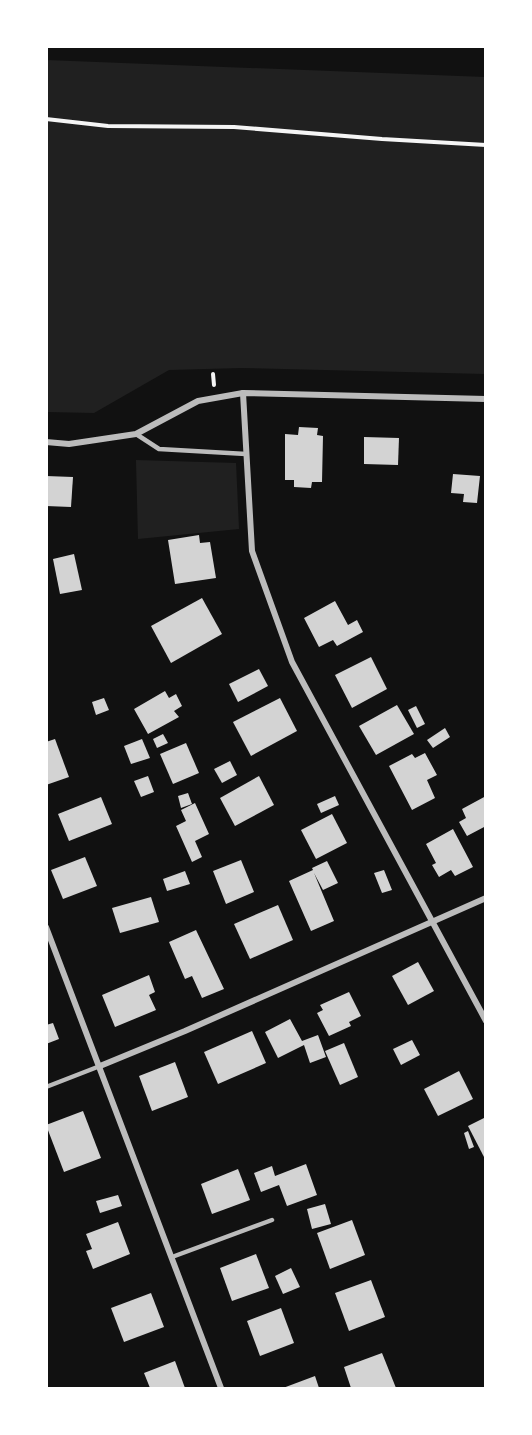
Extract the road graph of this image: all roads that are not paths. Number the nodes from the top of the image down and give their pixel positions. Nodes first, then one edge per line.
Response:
1 (243, 393) junction
2 (486, 399) edge
3 (135, 434) junction
4 (46, 442) edge
5 (246, 454) junction
6 (486, 898) edge
7 (431, 921) junction
8 (46, 927) edge
9 (486, 1021) edge
10 (100, 1066) junction
11 (46, 1087) edge
12 (272, 1220) dead end
13 (172, 1257) junction
14 (221, 1389) edge

1 - 2 street
1 - 3 street
1 - 5 street
3 - 4 street
3 - 5 lane
5 - 7 street
6 - 7 street
7 - 9 street
7 - 10 street
8 - 10 street
10 - 11 lane
10 - 13 street
12 - 13 lane
13 - 14 street

